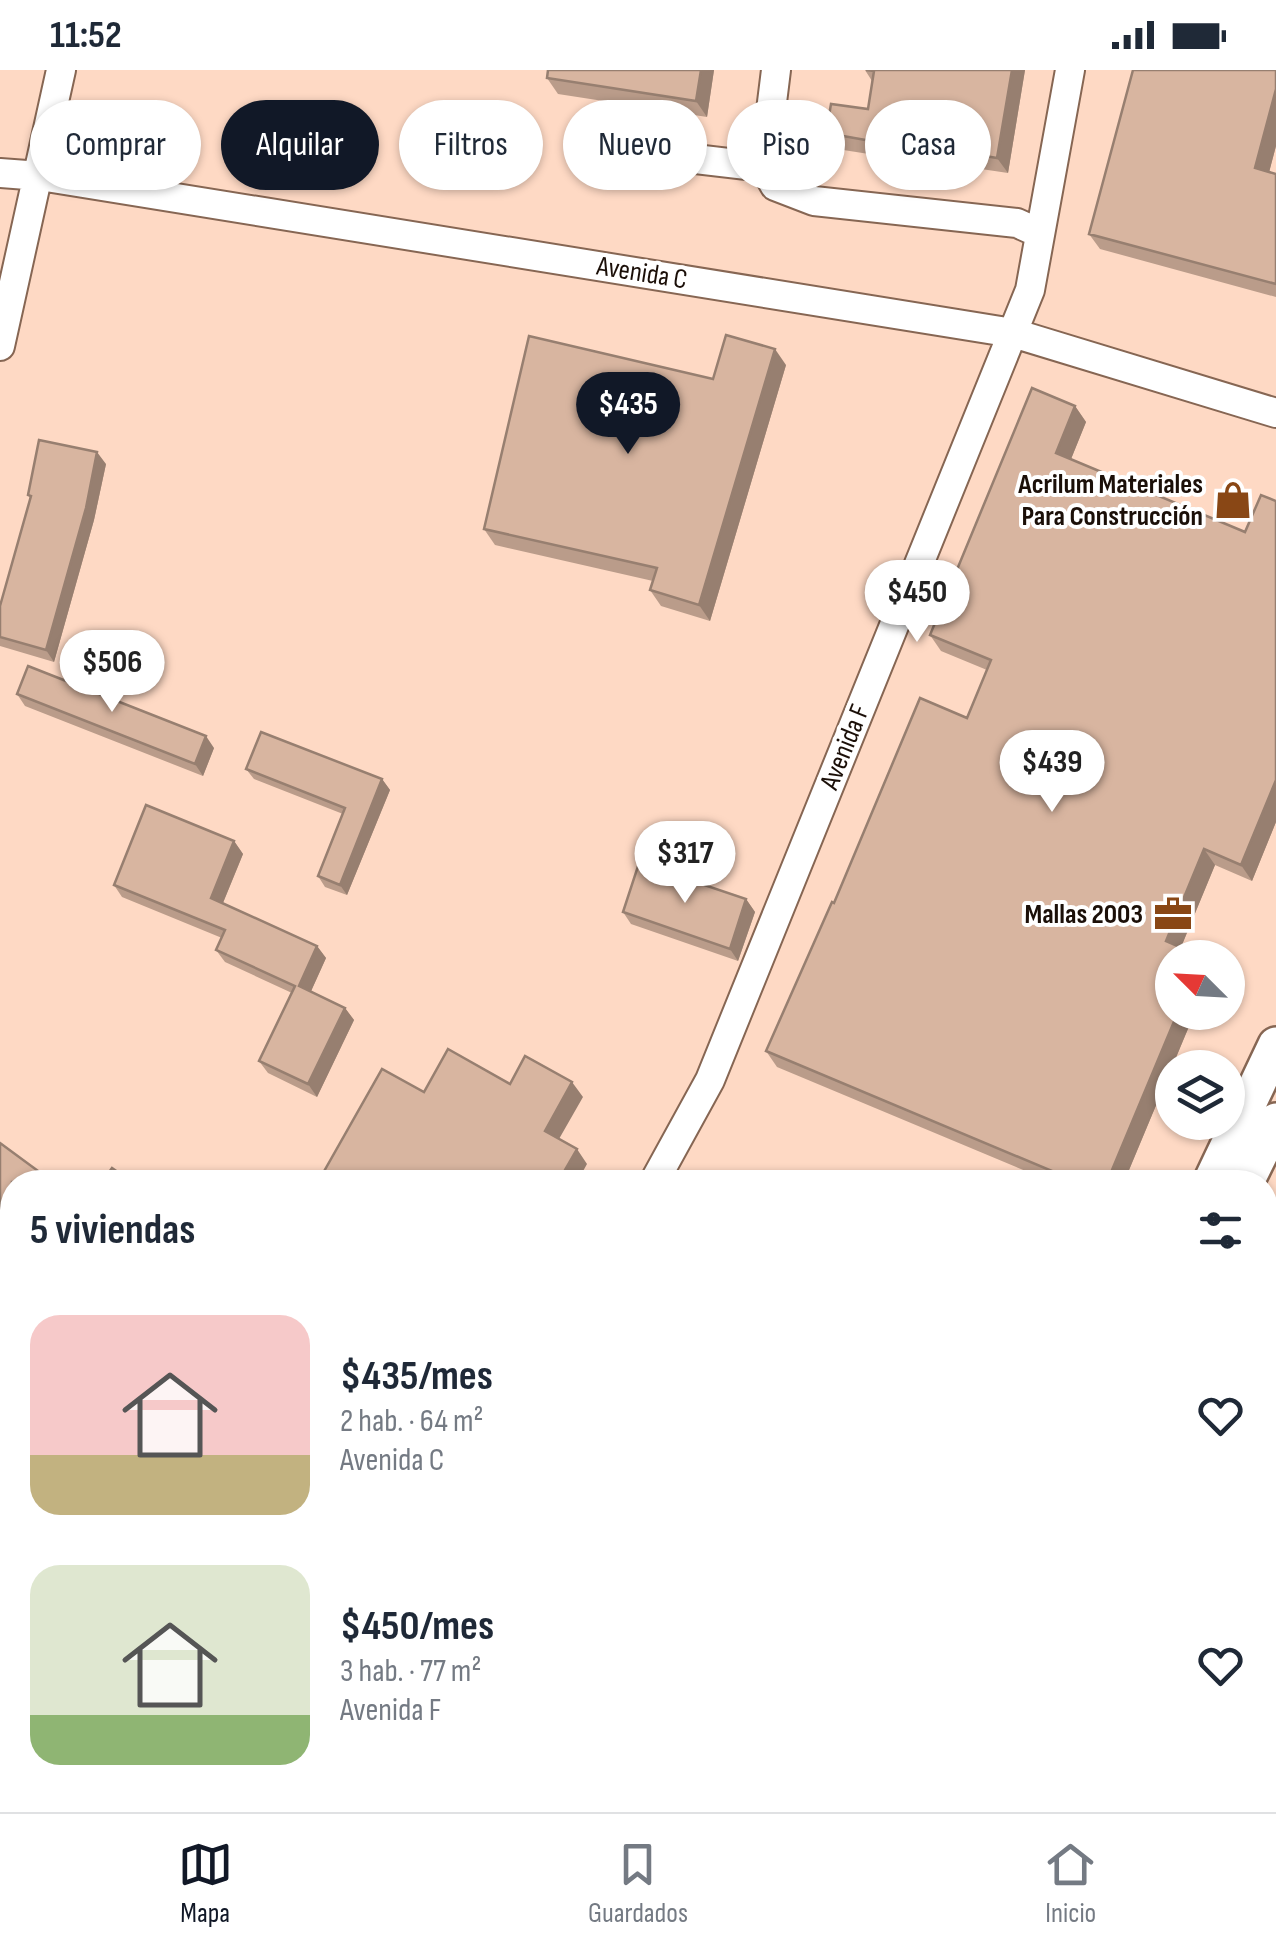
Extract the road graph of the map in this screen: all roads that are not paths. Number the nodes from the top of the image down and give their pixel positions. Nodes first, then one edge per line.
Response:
1 (62, 70) edge
2 (776, 70) edge
3 (1070, 70) edge
4 (56, 100) edge
5 (772, 100) edge
6 (0, 174) edge
7 (30, 176) edge
8 (37, 190) edge
9 (127, 190) edge
10 (785, 190) edge
11 (1039, 233) junction
12 (1013, 333) junction
13 (0, 346) edge
14 (1276, 413) edge
15 (1276, 1045) edge
16 (1276, 1121) edge
17 (661, 1170) edge
18 (1217, 1170) edge
19 (1252, 1170) edge

1 - 4 street
2 - 5 street
3 - 11 street, Avenida F
6 - 7 street, Avenida C
8 - 13 street
9 - 12 street, Avenida C
10 - 11 street
11 - 12 street, Avenida F
12 - 14 street, Avenida C
12 - 17 street, Avenida F
15 - 18 main road
16 - 19 main road

